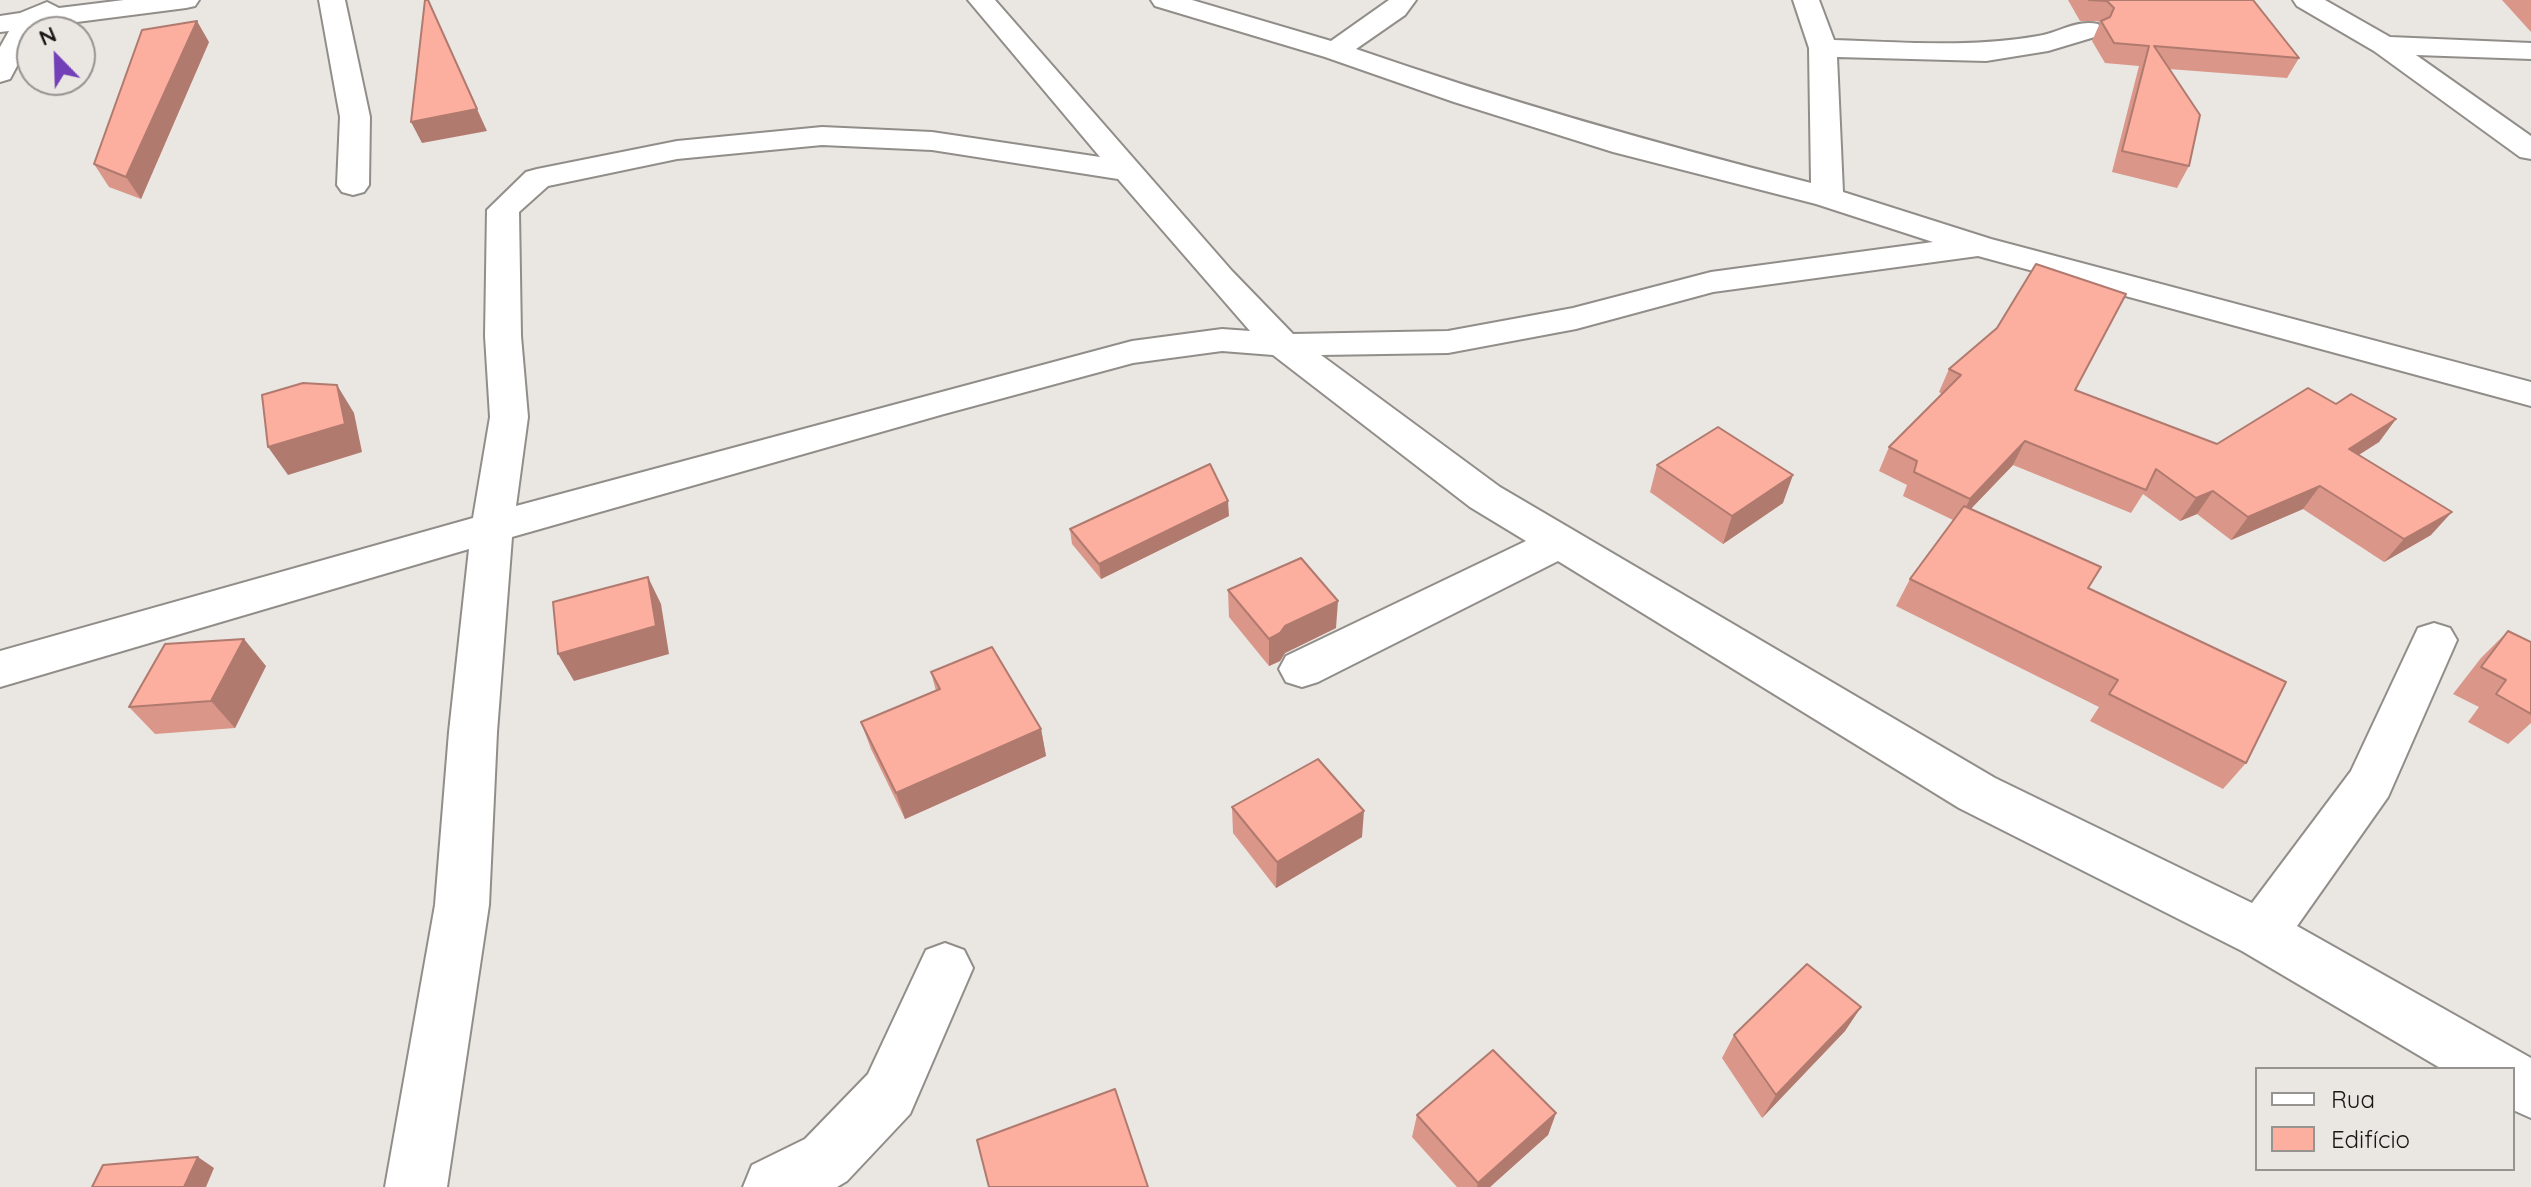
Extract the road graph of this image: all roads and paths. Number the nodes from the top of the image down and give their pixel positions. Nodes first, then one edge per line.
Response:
1 (65, 0) edge
2 (186, 0) edge
3 (332, 0) edge
4 (981, 0) edge
5 (1164, 0) edge
6 (1403, 0) edge
7 (1806, 0) edge
8 (2306, 0) edge
9 (35, 16) edge
10 (60, 16) edge
11 (2088, 30) dead end
12 (16, 43) edge
13 (2384, 45) junction
14 (1823, 48) junction
15 (1335, 51) junction
16 (2531, 51) edge
17 (0, 73) edge
18 (2531, 150) edge
19 (1129, 171) junction
20 (353, 185) dead end
21 (1827, 197) junction
22 (1979, 246) junction
23 (1283, 345) junction
24 (2531, 394) edge
25 (492, 529) junction
26 (1558, 543) junction
27 (2434, 640) dead end
28 (0, 669) edge
29 (1302, 669) dead end
30 (2261, 934) junction
31 (945, 968) dead end
32 (2493, 1067) edge
33 (416, 1187) edge
34 (774, 1187) edge

1 - 9 street
2 - 10 street
3 - 20 street
4 - 19 street
5 - 15 street
6 - 15 street
7 - 14 street
8 - 13 street
11 - 14 street
12 - 17 street
13 - 16 street
13 - 18 street
14 - 21 street
15 - 21 street
19 - 23 street
19 - 25 street
21 - 22 street
22 - 23 street
22 - 24 street
23 - 25 street
23 - 26 street
25 - 28 street
25 - 33 street
26 - 29 street
26 - 30 street
27 - 30 street
30 - 32 street
31 - 34 street

